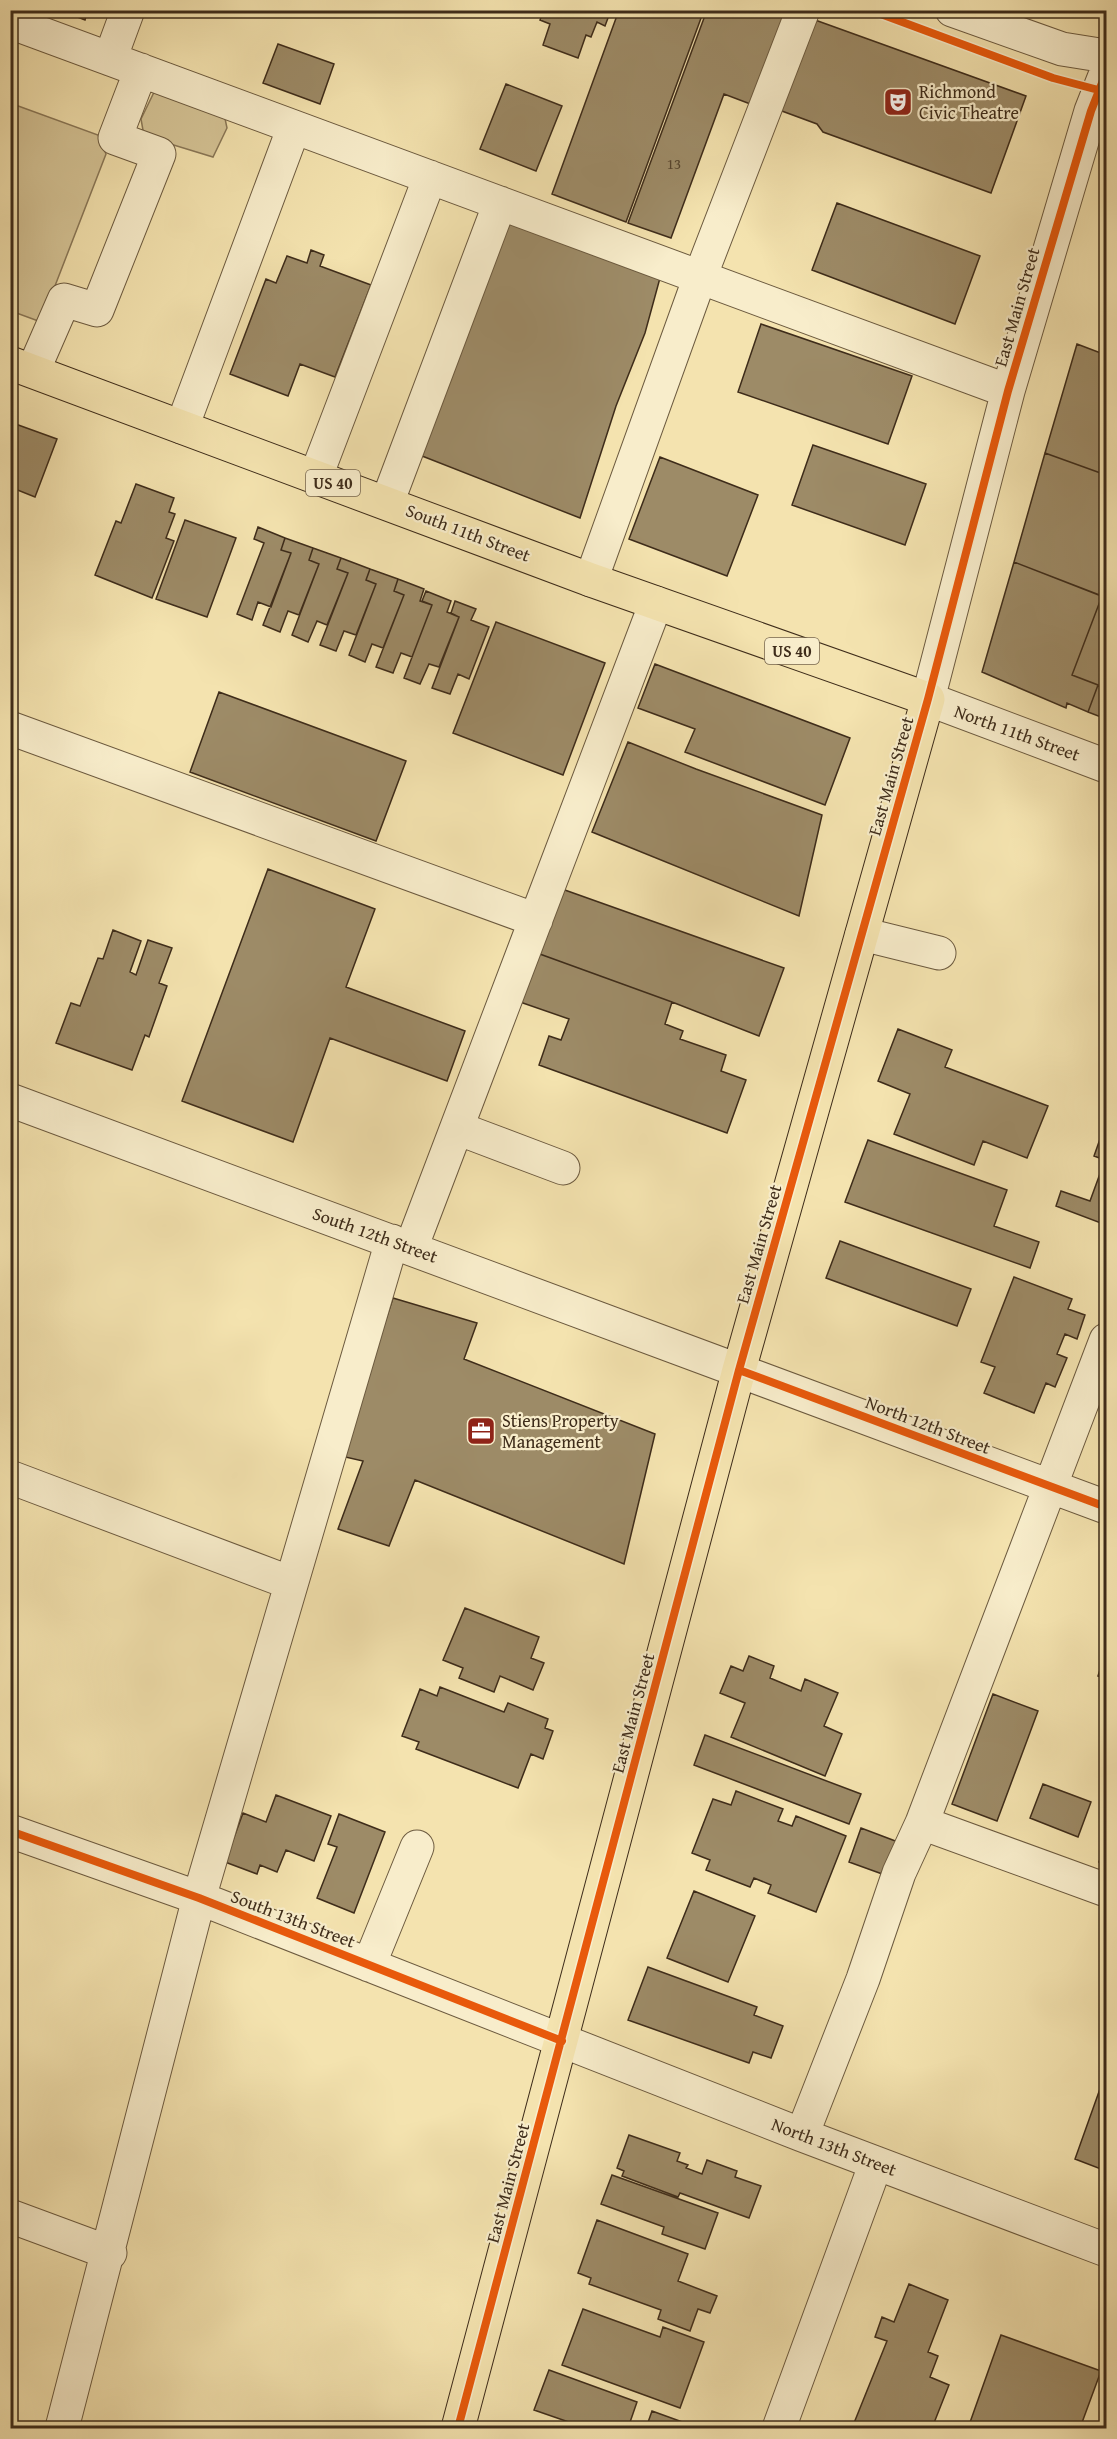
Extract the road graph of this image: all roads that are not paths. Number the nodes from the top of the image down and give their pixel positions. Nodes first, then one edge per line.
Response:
1 (128, 10) edge
2 (803, 10) edge
3 (952, 10) edge
4 (10, 22) edge
5 (1107, 56) edge
6 (110, 59) junction
7 (141, 70) junction
8 (1107, 73) edge
9 (294, 127) junction
10 (430, 177) junction
11 (500, 203) junction
12 (700, 277) junction
13 (22, 367) edge
14 (1008, 391) junction
15 (182, 426) junction
16 (316, 476) junction
17 (387, 503) junction
18 (591, 580) junction
19 (656, 603) junction
20 (928, 699) junction
21 (10, 728) edge
22 (1107, 766) edge
23 (536, 920) junction
24 (862, 934) junction
25 (939, 953) dead end
26 (10, 1100) edge
27 (457, 1128) junction
28 (562, 1168) dead end
29 (401, 1245) junction
30 (1107, 1340) edge
31 (740, 1370) junction
32 (10, 1477) edge
33 (1051, 1487) junction
34 (1107, 1507) edge
35 (291, 1583) junction
36 (922, 1823) junction
37 (10, 1831) edge
38 (417, 1847) dead end
39 (1107, 1890) edge
40 (199, 1898) junction
41 (369, 1965) junction
42 (562, 2041) junction
43 (802, 2135) junction
44 (876, 2163) junction
45 (10, 2216) edge
46 (1107, 2250) edge
47 (110, 2253) junction
48 (63, 2428) edge
49 (458, 2428) edge
50 (779, 2428) edge

1 - 6 street
2 - 12 street
3 - 5 street
4 - 6 street
6 - 7 street
7 - 9 street
7 - 13 street
8 - 14 street, East Main Street
9 - 10 street
9 - 15 street
10 - 11 street
10 - 16 street
11 - 12 street
11 - 17 street
12 - 14 street
12 - 18 street
13 - 15 main road, South 11th Street / US 40
14 - 20 street, East Main Street
15 - 16 main road, South 11th Street / US 40
16 - 17 main road, South 11th Street / US 40
17 - 18 main road, South 11th Street / US 40
18 - 19 main road, South 11th Street / US 40
19 - 20 main road, South 11th Street / US 40
19 - 23 street
20 - 22 street, North 11th Street
20 - 24 main road, East Main Street
21 - 23 street
23 - 27 street
24 - 25 street
24 - 31 main road, East Main Street
26 - 29 street, South 12th Street
27 - 28 street
27 - 29 street
29 - 31 street, South 12th Street
29 - 35 street
30 - 33 street
31 - 33 street, North 12th Street
31 - 42 main road, East Main Street
32 - 35 street
33 - 34 street, North 12th Street
33 - 36 street
35 - 40 street
36 - 39 street
36 - 43 street
37 - 40 street, South 13th Street
38 - 41 street
40 - 41 street, South 13th Street
40 - 47 street
41 - 42 street, South 13th Street
42 - 43 street, North 13th Street
42 - 49 main road, East Main Street
43 - 44 street, North 13th Street
44 - 46 street, North 13th Street
44 - 50 street
45 - 47 street
47 - 48 street

